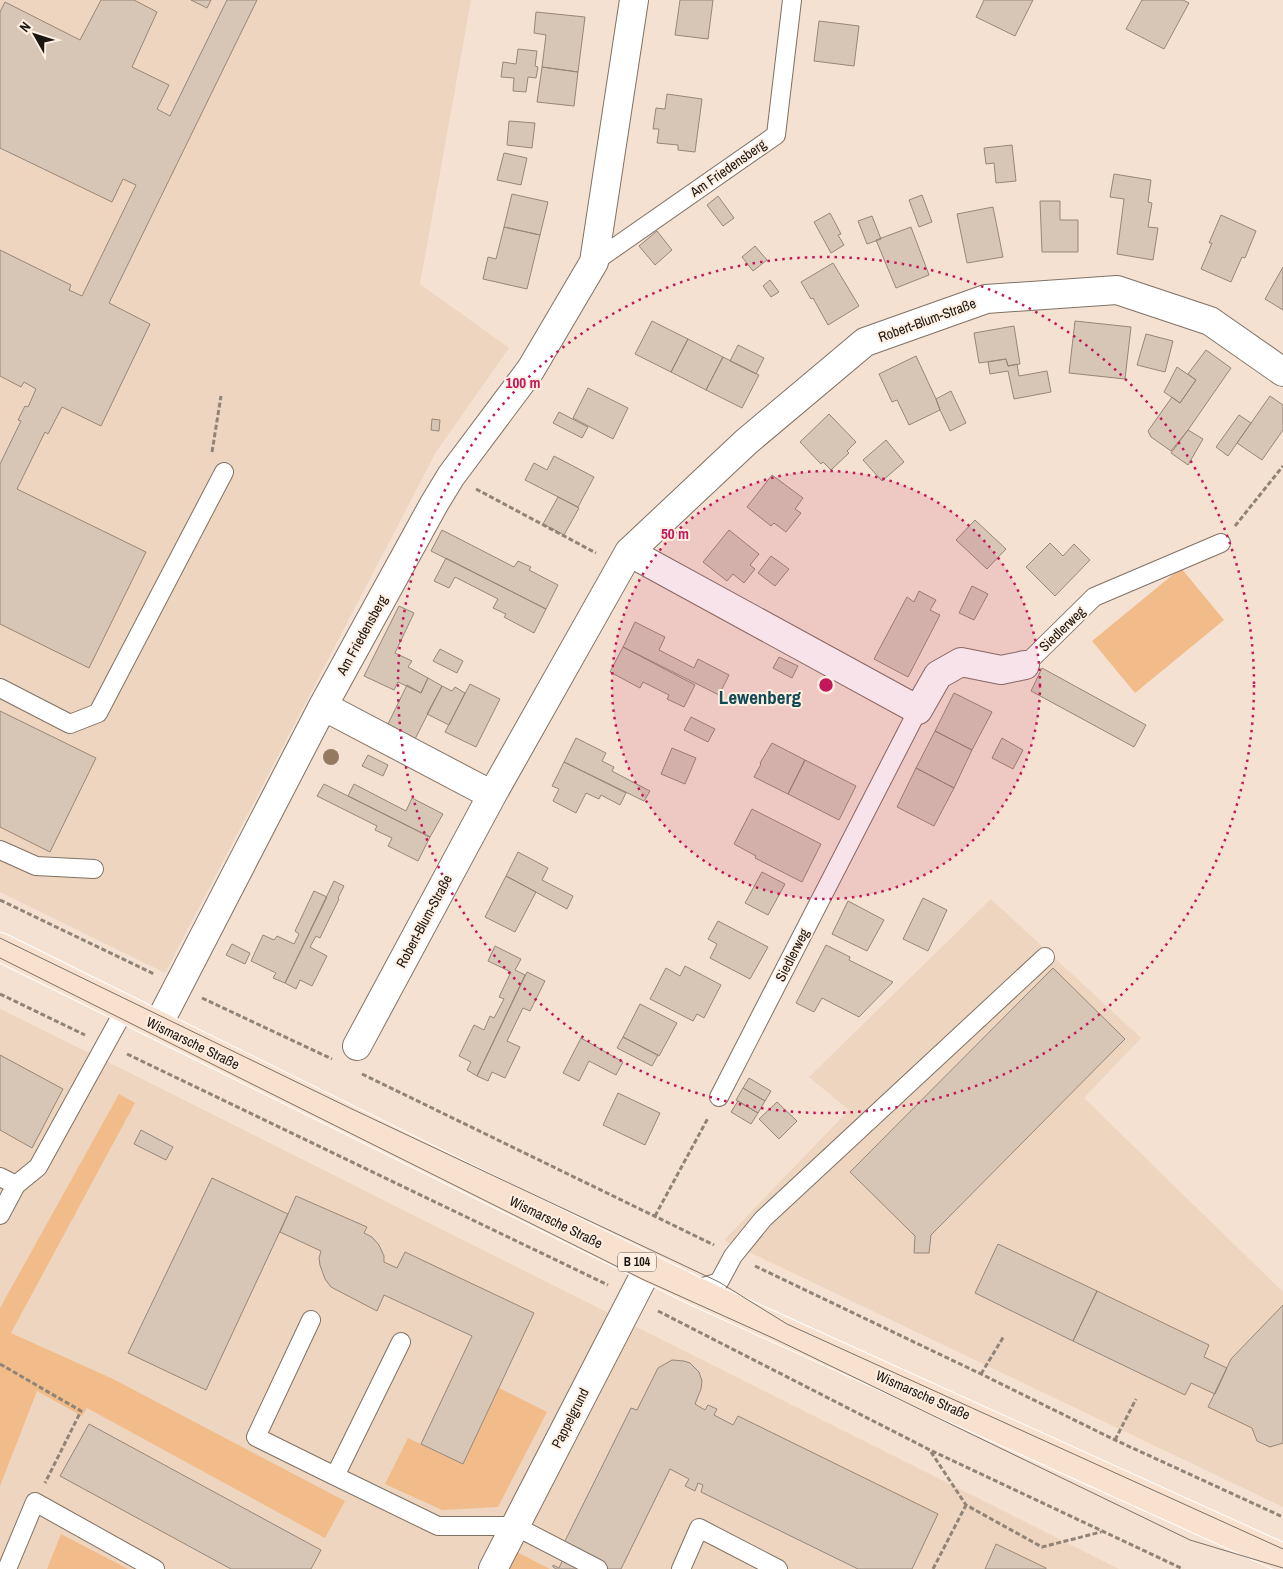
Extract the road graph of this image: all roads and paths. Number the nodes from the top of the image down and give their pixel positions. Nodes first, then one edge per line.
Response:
1 (634, 0) edge
2 (792, 0) edge
3 (594, 262) junction
4 (1283, 372) edge
5 (221, 396) dead end
6 (212, 456) dead end
7 (1283, 466) edge
8 (224, 472) dead end
9 (495, 500) dead end
10 (1221, 543) joint
11 (625, 559) junction
12 (1025, 665) joint
13 (0, 688) edge
14 (323, 706) junction
15 (918, 710) junction
16 (492, 796) junction
17 (0, 850) edge
18 (94, 870) dead end
19 (0, 900) edge
20 (0, 947) edge
21 (1045, 958) dead end
22 (178, 986) junction
23 (0, 994) edge
24 (125, 1009) junction
25 (158, 1026) junction
26 (105, 1044) junction
27 (350, 1060) junction
28 (719, 1098) joint
29 (0, 1177) edge
30 (16, 1185) junction
31 (0, 1215) edge
32 (655, 1216) junction
33 (733, 1256) junction
34 (648, 1268) junction
35 (693, 1290) junction
36 (632, 1298) junction
37 (312, 1320) dead end
38 (1004, 1336) dead end
39 (401, 1342) dead end
40 (0, 1364) edge
41 (981, 1374) junction
42 (1136, 1399) dead end
43 (1115, 1440) junction
44 (930, 1450) junction
45 (335, 1476) junction
46 (35, 1502) junction
47 (966, 1505) junction
48 (1283, 1517) edge
49 (514, 1526) junction
50 (1102, 1532) junction
51 (1283, 1558) edge
52 (7, 1569) edge
53 (155, 1569) edge
54 (492, 1569) edge
55 (598, 1569) edge
56 (681, 1569) edge
57 (778, 1569) edge
58 (933, 1569) edge
59 (1183, 1569) edge

1 - 3 street, Am Friedensberg
2 - 3 lane, Am Friedensberg
3 - 14 street, Am Friedensberg
4 - 11 street, Robert-Blum-Straße
5 - 6 path
7 - 10 path
8 - 13 lane
9 - 11 path
10 - 12 lane, Siedlerweg
11 - 15 street
11 - 16 street, Robert-Blum-Straße
12 - 15 street, Siedlerweg
14 - 16 street
14 - 22 street, Am Friedensberg
15 - 28 lane, Siedlerweg
16 - 27 street, Robert-Blum-Straße
17 - 18 lane
19 - 22 path
20 - 24 main road, Wismarsche Straße / B 104
21 - 33 lane
22 - 25 street, Am Friedensberg
22 - 27 path
23 - 26 path
24 - 25 main road, Wismarsche Straße / B 104
24 - 26 lane
25 - 34 main road, Wismarsche Straße / B 104
26 - 30 lane
26 - 36 path
27 - 32 path
28 - 32 path
29 - 30 lane
30 - 31 lane
32 - 33 path
33 - 35 lane
33 - 41 path
34 - 35 main road, Wismarsche Straße / B 104
34 - 36 street, Pappelgrund
35 - 51 main road, Wismarsche Straße / B 104
36 - 44 path
36 - 49 street, Pappelgrund
37 - 45 lane
38 - 41 path
39 - 45 lane
40 - 46 path
41 - 43 path
42 - 43 path
43 - 48 path
44 - 47 path
44 - 50 path
45 - 49 lane
46 - 52 lane
46 - 53 lane
47 - 50 path
47 - 58 path
49 - 54 street, Pappelgrund
49 - 55 lane
50 - 59 path
56 - 57 lane

